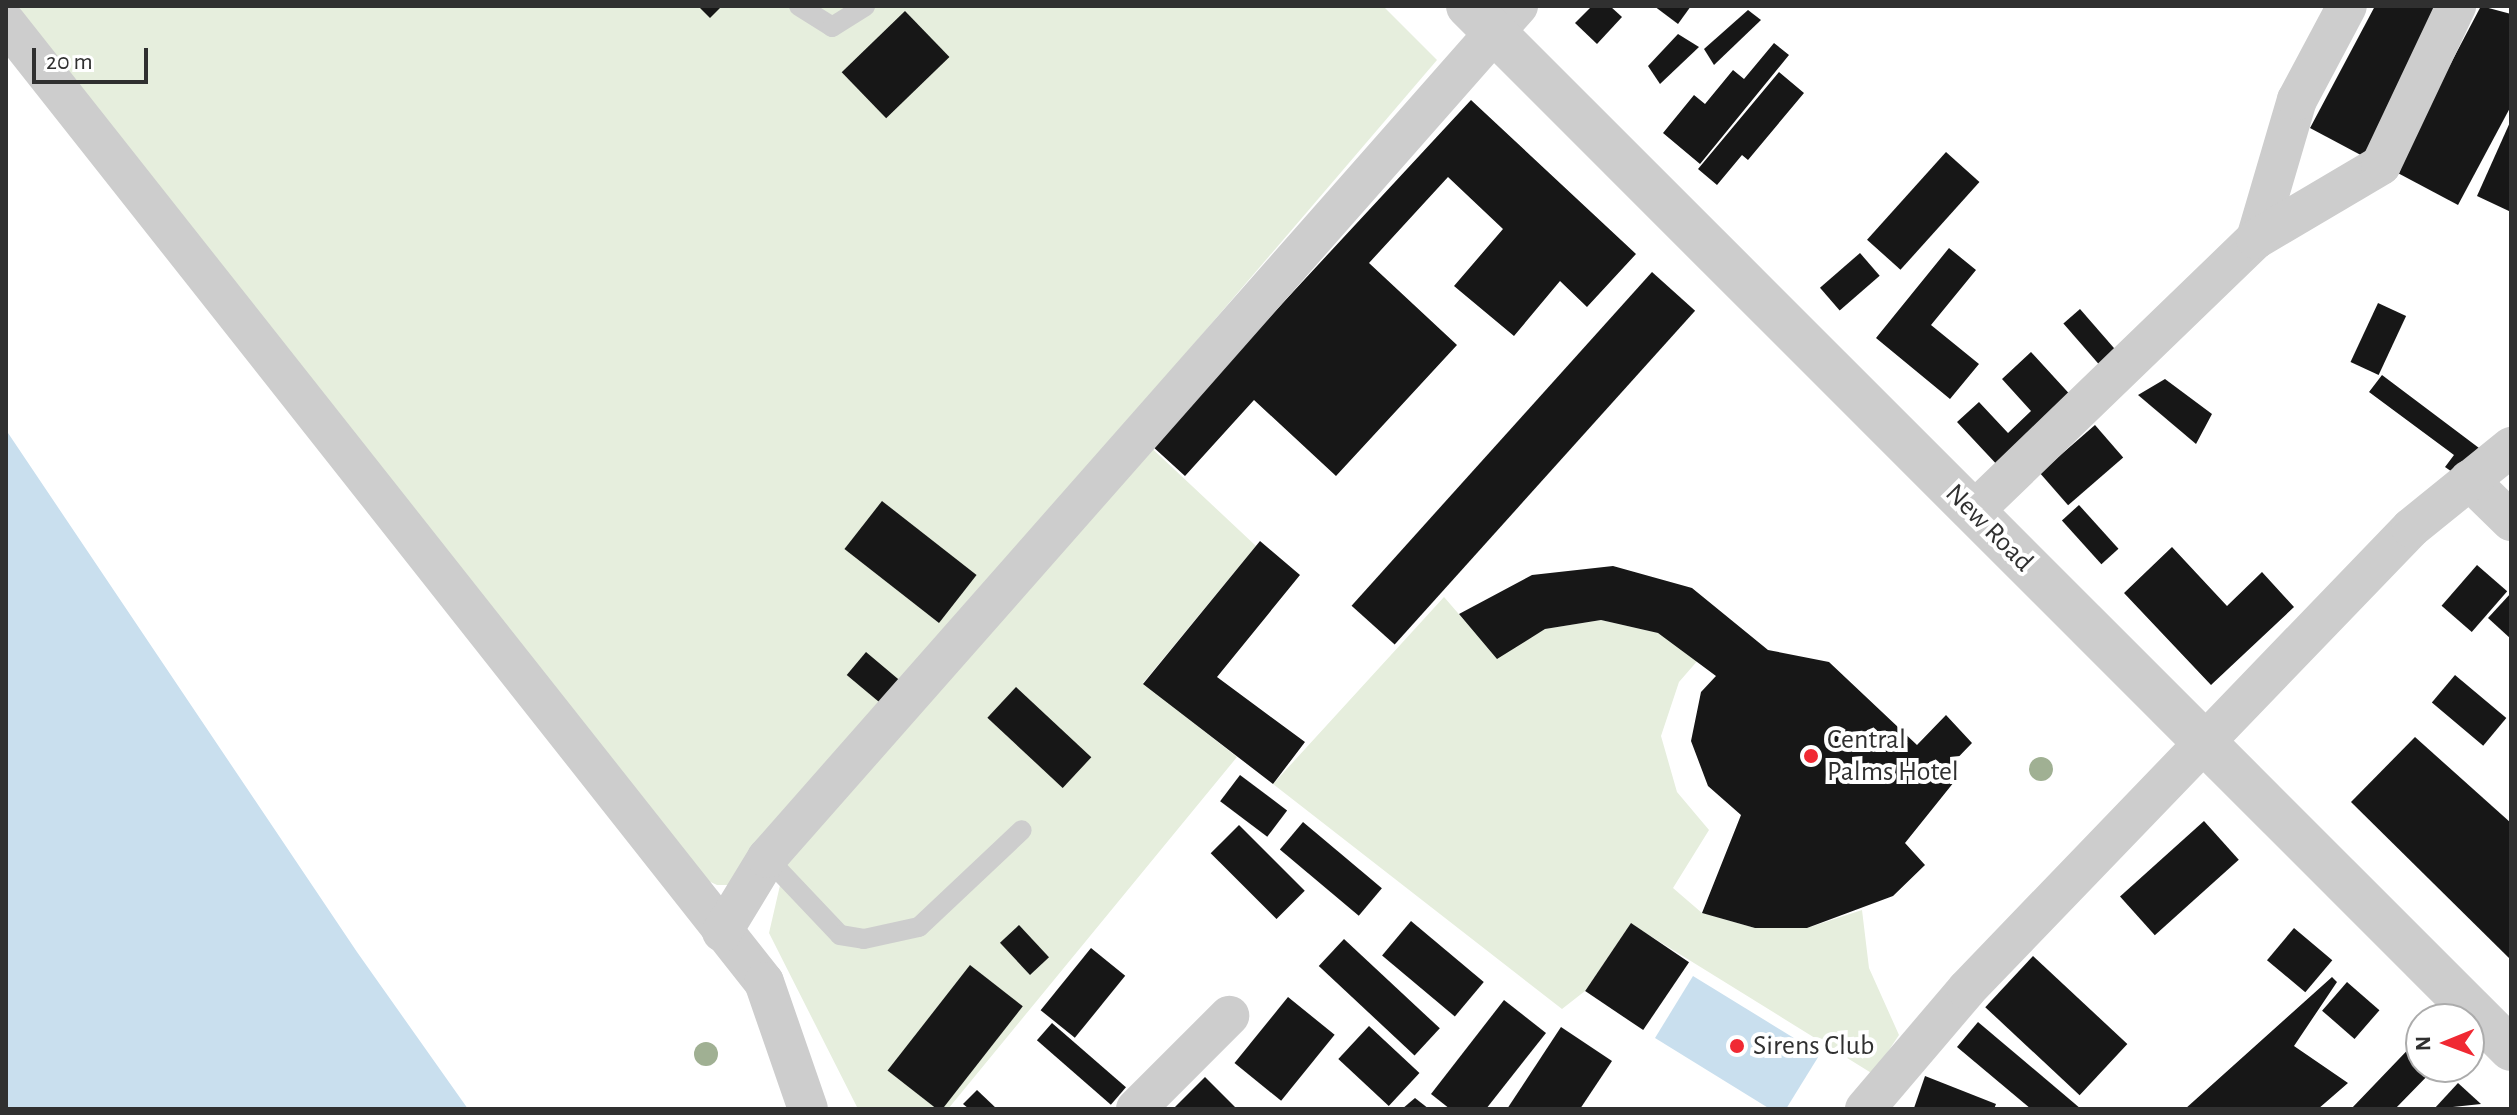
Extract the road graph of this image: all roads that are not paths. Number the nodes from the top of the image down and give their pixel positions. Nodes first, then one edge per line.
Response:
1 (799, 6) edge
2 (865, 6) edge
3 (2347, 6) edge
4 (2456, 6) edge
5 (1494, 14) edge
6 (6, 23) edge
7 (2256, 239) junction
8 (2511, 447) edge
9 (2469, 480) junction
10 (1973, 512) junction
11 (2511, 521) edge
12 (2203, 744) junction
13 (1022, 830) dead end
14 (767, 858) junction
15 (722, 932) junction
16 (1229, 1016) dead end
17 (2511, 1049) edge
18 (808, 1109) edge
19 (1136, 1109) edge
20 (1865, 1109) edge

1 - 2 lane
3 - 7 street
4 - 7 street
5 - 10 street, New Road
5 - 14 street
6 - 15 street
7 - 10 street
8 - 9 street
9 - 11 street
9 - 12 street
10 - 12 street, New Road
12 - 17 street, New Road
12 - 20 street
13 - 14 lane
14 - 15 street
15 - 18 street
16 - 19 street

